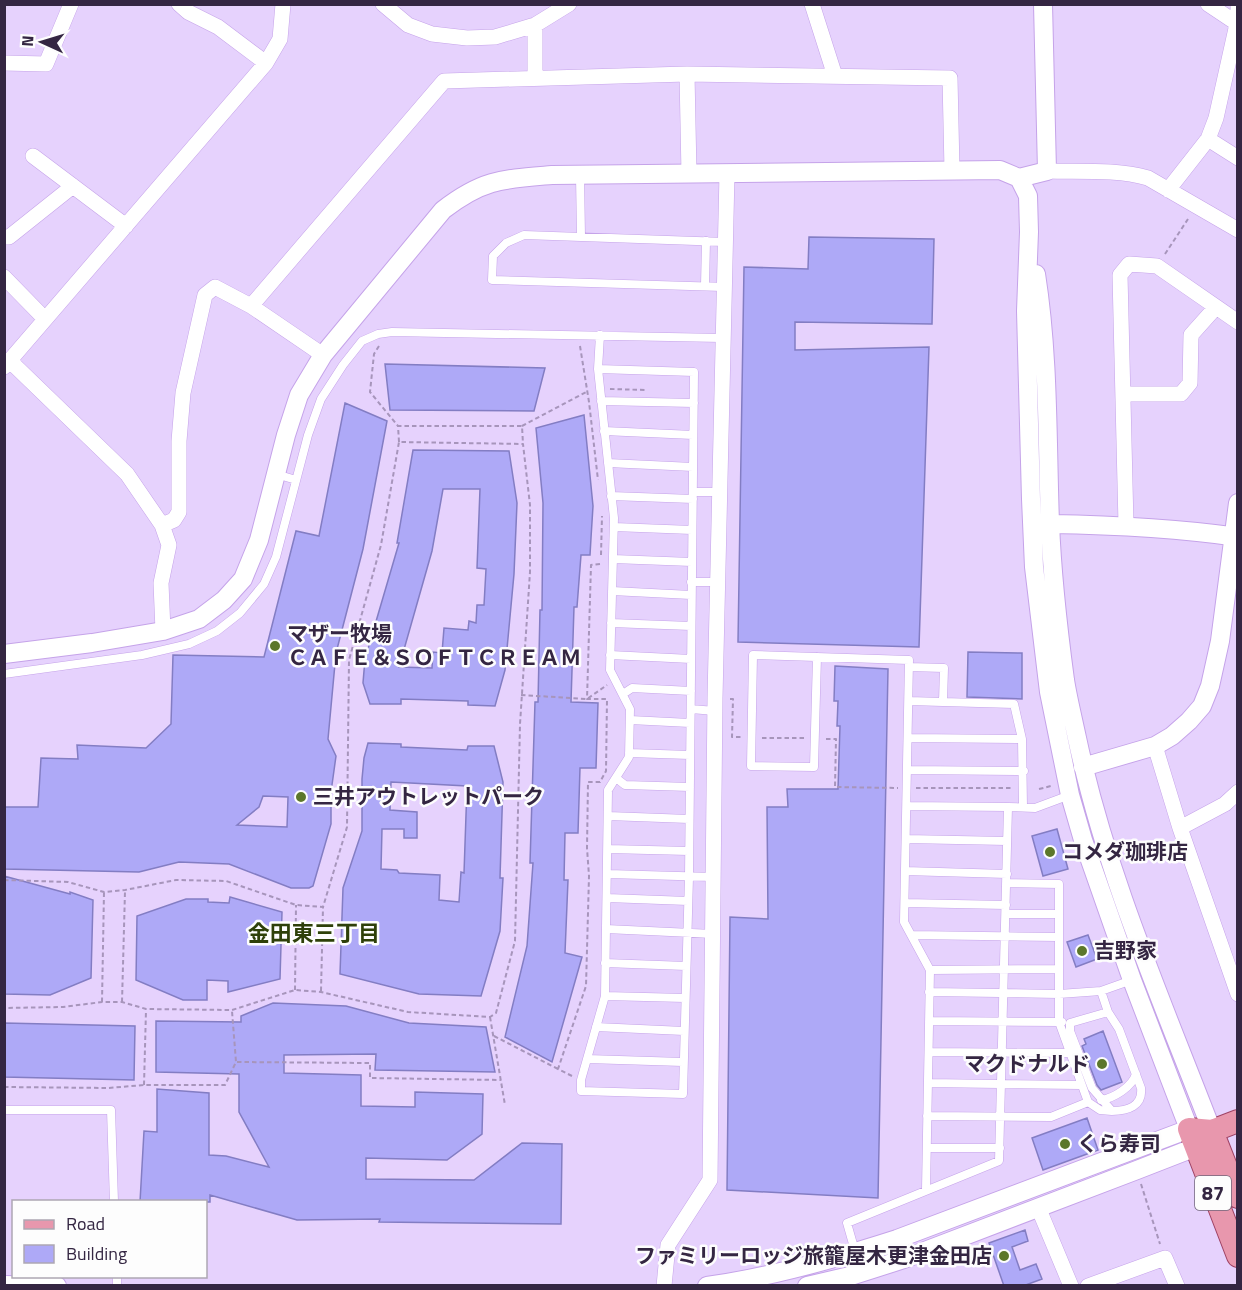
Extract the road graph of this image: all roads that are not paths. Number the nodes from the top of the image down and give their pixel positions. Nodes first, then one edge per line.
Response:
1 (71, 4) edge
2 (179, 4) edge
3 (284, 4) edge
4 (383, 4) edge
5 (569, 4) edge
6 (812, 4) edge
7 (1043, 4) edge
8 (1208, 4) edge
9 (1237, 19) edge
10 (535, 25) junction
11 (4, 63) edge
12 (266, 63) junction
13 (687, 74) junction
14 (835, 76) junction
15 (535, 77) junction
16 (1208, 139) junction
17 (33, 156) dead end
18 (1238, 158) edge
19 (952, 170) junction
20 (1047, 171) junction
21 (689, 174) junction
22 (727, 174) junction
23 (580, 175) junction
24 (1019, 178) junction
25 (73, 186) junction
26 (1168, 190) junction
27 (126, 226) junction
28 (1238, 230) edge
29 (1029, 232) junction
30 (4, 237) edge
31 (581, 237) junction
32 (706, 241) junction
33 (725, 242) junction
34 (4, 277) edge
35 (705, 286) junction
36 (723, 286) junction
37 (251, 306) junction
38 (1216, 307) junction
39 (45, 319) junction
40 (1238, 322) edge
41 (600, 335) junction
42 (722, 338) junction
43 (323, 355) junction
44 (7, 364) edge
45 (598, 369) junction
46 (1123, 394) junction
47 (601, 401) junction
48 (694, 403) junction
49 (604, 431) junction
50 (693, 435) junction
51 (608, 463) junction
52 (693, 467) junction
53 (276, 474) junction
54 (296, 480) junction
55 (719, 492) junction
56 (693, 495) junction
57 (611, 496) junction
58 (1238, 503) edge
59 (1050, 524) junction
60 (162, 525) junction
61 (1126, 525) junction
62 (614, 527) junction
63 (692, 530) junction
64 (1235, 537) edge
65 (613, 559) junction
66 (692, 562) junction
67 (691, 582) junction
68 (718, 582) junction
69 (612, 591) junction
70 (691, 595) junction
71 (611, 623) junction
72 (691, 626) junction
73 (163, 631) junction
74 (4, 654) edge
75 (610, 655) junction
76 (817, 657) junction
77 (691, 659) junction
78 (909, 666) junction
79 (4, 674) edge
80 (691, 691) junction
81 (623, 694) junction
82 (909, 701) junction
83 (944, 702) junction
84 (691, 709) junction
85 (715, 711) junction
86 (630, 720) junction
87 (690, 723) junction
88 (908, 738) junction
89 (1022, 739) junction
90 (1155, 746) junction
91 (629, 753) junction
92 (690, 755) junction
93 (1083, 767) junction
94 (908, 770) junction
95 (1024, 771) junction
96 (616, 778) junction
97 (690, 787) junction
98 (1063, 790) junction
99 (1238, 792) edge
100 (907, 806) junction
101 (1008, 807) junction
102 (1023, 807) junction
103 (608, 816) junction
104 (689, 819) junction
105 (1179, 828) junction
106 (906, 839) junction
107 (1007, 841) junction
108 (608, 849) junction
109 (689, 852) junction
110 (905, 871) junction
111 (608, 874) junction
112 (689, 877) junction
113 (713, 877) junction
114 (1007, 878) junction
115 (607, 898) junction
116 (688, 901) junction
117 (905, 903) junction
118 (1006, 905) junction
119 (1006, 914) junction
120 (1059, 914) junction
121 (606, 929) junction
122 (687, 933) junction
123 (713, 934) junction
124 (912, 935) junction
125 (1005, 936) junction
126 (1059, 937) junction
127 (605, 963) junction
128 (686, 966) junction
129 (1004, 968) junction
130 (1059, 969) junction
131 (930, 970) junction
132 (1132, 980) junction
133 (1101, 991) junction
134 (929, 992) junction
135 (1003, 994) junction
136 (1059, 994) junction
137 (1238, 994) edge
138 (605, 996) junction
139 (685, 998) junction
140 (1108, 1012) junction
141 (929, 1021) junction
142 (1003, 1021) junction
143 (1059, 1022) junction
144 (1070, 1023) junction
145 (596, 1027) junction
146 (684, 1030) junction
147 (929, 1052) junction
148 (1002, 1053) junction
149 (1069, 1053) junction
150 (587, 1059) junction
151 (683, 1062) junction
152 (1136, 1074) junction
153 (928, 1083) junction
154 (1001, 1085) junction
155 (1081, 1085) junction
156 (1101, 1100) junction
157 (1088, 1102) junction
158 (4, 1110) edge
159 (1112, 1111) junction
160 (927, 1116) junction
161 (1000, 1116) junction
162 (1238, 1121) edge
163 (1212, 1131) junction
164 (1192, 1138) junction
165 (927, 1148) junction
166 (1000, 1148) junction
167 (926, 1190) junction
168 (1238, 1197) edge
169 (114, 1200) edge
170 (1038, 1207) junction
171 (855, 1252) junction
172 (1238, 1256) edge
173 (4, 1285) edge
174 (57, 1286) edge
175 (664, 1286) edge
176 (707, 1286) edge
177 (807, 1286) edge
178 (1071, 1286) edge
179 (1088, 1286) edge
180 (1177, 1286) edge

1 - 11 street
2 - 12 street
3 - 12 street
4 - 10 street
5 - 10 street
6 - 14 street
7 - 20 street
8 - 9 street
9 - 16 street
10 - 15 street
12 - 27 street
13 - 14 street
13 - 15 street
13 - 21 street
14 - 19 street
15 - 37 street
16 - 18 street
16 - 26 street
17 - 25 street
19 - 22 street
19 - 24 street
20 - 24 street
20 - 26 street
21 - 22 street
21 - 23 street
22 - 33 street
23 - 31 lane
23 - 43 street
24 - 29 street
25 - 27 street
25 - 30 street
26 - 28 street
27 - 39 street
29 - 59 street
29 - 98 street
31 - 32 lane
31 - 35 lane
32 - 33 lane
32 - 35 lane
33 - 36 street
34 - 39 street
35 - 36 lane
36 - 42 street
37 - 43 street
37 - 60 street
38 - 40 street
38 - 46 street
38 - 46 street
39 - 44 street
41 - 42 lane
41 - 45 lane
41 - 54 lane
42 - 55 street
43 - 53 street
44 - 60 street
45 - 47 lane
45 - 48 lane
46 - 61 street
47 - 48 lane
47 - 49 lane
48 - 50 lane
49 - 50 lane
49 - 51 lane
50 - 52 lane
51 - 52 lane
51 - 57 lane
52 - 56 lane
53 - 54 lane
53 - 73 street
54 - 79 lane
55 - 56 lane
55 - 68 street
56 - 57 lane
56 - 63 lane
57 - 62 lane
58 - 64 street
59 - 61 street
59 - 93 street
60 - 73 street
61 - 64 street
62 - 63 lane
62 - 65 lane
63 - 66 lane
64 - 90 street
65 - 66 lane
65 - 69 lane
66 - 67 lane
67 - 68 lane
67 - 70 lane
68 - 85 street
69 - 70 lane
69 - 71 lane
70 - 72 lane
71 - 72 lane
71 - 75 lane
72 - 77 lane
73 - 74 street
75 - 77 lane
75 - 81 lane
76 - 76 lane
76 - 78 lane
77 - 80 lane
78 - 82 lane
78 - 83 lane
80 - 81 lane
80 - 84 lane
81 - 86 lane
82 - 83 lane
82 - 88 lane
83 - 89 lane
84 - 85 lane
84 - 87 lane
85 - 113 street
86 - 87 lane
86 - 91 lane
87 - 92 lane
88 - 89 lane
88 - 94 lane
89 - 95 lane
90 - 93 street
90 - 105 street
91 - 92 lane
91 - 96 lane
92 - 97 lane
93 - 163 street
94 - 95 lane
94 - 100 lane
95 - 102 lane
96 - 97 lane
96 - 103 lane
97 - 104 lane
98 - 102 lane
98 - 132 street
99 - 105 street
100 - 101 lane
100 - 106 lane
101 - 102 lane
101 - 107 lane
103 - 104 lane
103 - 108 lane
104 - 109 lane
105 - 137 street
106 - 107 lane
106 - 110 lane
107 - 114 lane
108 - 109 lane
108 - 111 lane
109 - 112 lane
110 - 114 lane
110 - 117 lane
111 - 112 lane
111 - 115 lane
112 - 113 lane
112 - 116 lane
113 - 123 street
114 - 118 lane
114 - 120 lane
115 - 116 lane
115 - 121 lane
116 - 122 lane
117 - 118 lane
117 - 124 lane
118 - 119 lane
119 - 120 lane
119 - 125 lane
120 - 126 lane
121 - 122 lane
121 - 127 lane
122 - 123 lane
122 - 128 lane
123 - 175 street
124 - 125 lane
124 - 131 lane
125 - 126 lane
125 - 129 lane
126 - 130 lane
127 - 128 lane
127 - 138 lane
128 - 139 lane
129 - 130 lane
129 - 131 lane
129 - 135 lane
130 - 136 lane
131 - 134 lane
132 - 133 lane
132 - 164 street
133 - 136 lane
133 - 140 lane
134 - 135 lane
134 - 141 lane
135 - 136 lane
135 - 142 lane
136 - 143 lane
138 - 139 lane
138 - 145 lane
139 - 146 lane
140 - 144 lane
140 - 152 lane
141 - 142 lane
141 - 147 lane
142 - 143 lane
142 - 148 lane
143 - 144 lane
143 - 149 lane
144 - 156 lane
145 - 146 lane
145 - 150 lane
146 - 151 lane
147 - 148 lane
147 - 153 lane
148 - 149 lane
148 - 154 lane
149 - 155 lane
150 - 151 lane
150 - 151 lane
152 - 156 lane
152 - 159 lane
153 - 154 lane
153 - 160 lane
154 - 155 lane
154 - 161 lane
155 - 157 lane
156 - 159 lane
157 - 159 lane
157 - 161 lane
158 - 169 lane
160 - 161 lane
160 - 165 lane
161 - 166 lane
162 - 163 main road
163 - 164 main road
163 - 168 main road, 87
164 - 170 street
164 - 171 street
164 - 172 main road, 87
165 - 166 lane
165 - 167 lane
166 - 167 lane
167 - 171 lane
170 - 177 street
170 - 178 street
171 - 176 street
173 - 174 street
179 - 180 street

